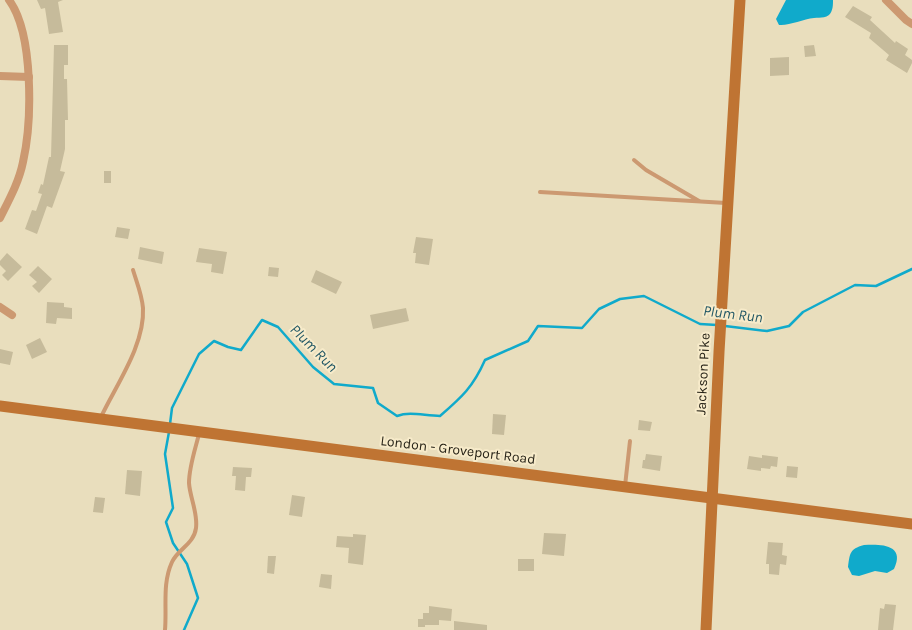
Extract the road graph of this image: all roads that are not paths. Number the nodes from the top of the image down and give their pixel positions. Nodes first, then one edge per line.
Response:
1 (9, 0) edge
2 (740, 0) edge
3 (886, 0) edge
4 (912, 24) edge
5 (0, 76) edge
6 (29, 77) junction
7 (634, 160) dead end
8 (540, 192) dead end
9 (701, 202) junction
10 (728, 203) junction
11 (0, 218) edge
12 (133, 270) dead end
13 (0, 307) edge
14 (12, 315) dead end
15 (0, 406) edge
16 (100, 419) junction
17 (196, 431) junction
18 (630, 441) dead end
19 (625, 487) junction
20 (711, 498) junction
21 (912, 524) edge
22 (165, 630) edge
23 (706, 630) edge

1 - 6 street
2 - 10 main road, Jackson Pike
3 - 4 street
5 - 6 street
6 - 11 street
7 - 9 lane
8 - 9 lane
9 - 10 lane
10 - 20 main road, Jackson Pike
12 - 16 lane
13 - 14 street
15 - 16 main road, London - Groveport Road
16 - 17 main road, London - Groveport Road
17 - 19 main road, London - Groveport Road
17 - 22 lane
18 - 19 lane
19 - 20 main road, London - Groveport Road
20 - 21 main road, London - Groveport Road
20 - 23 main road, Jackson Pike

